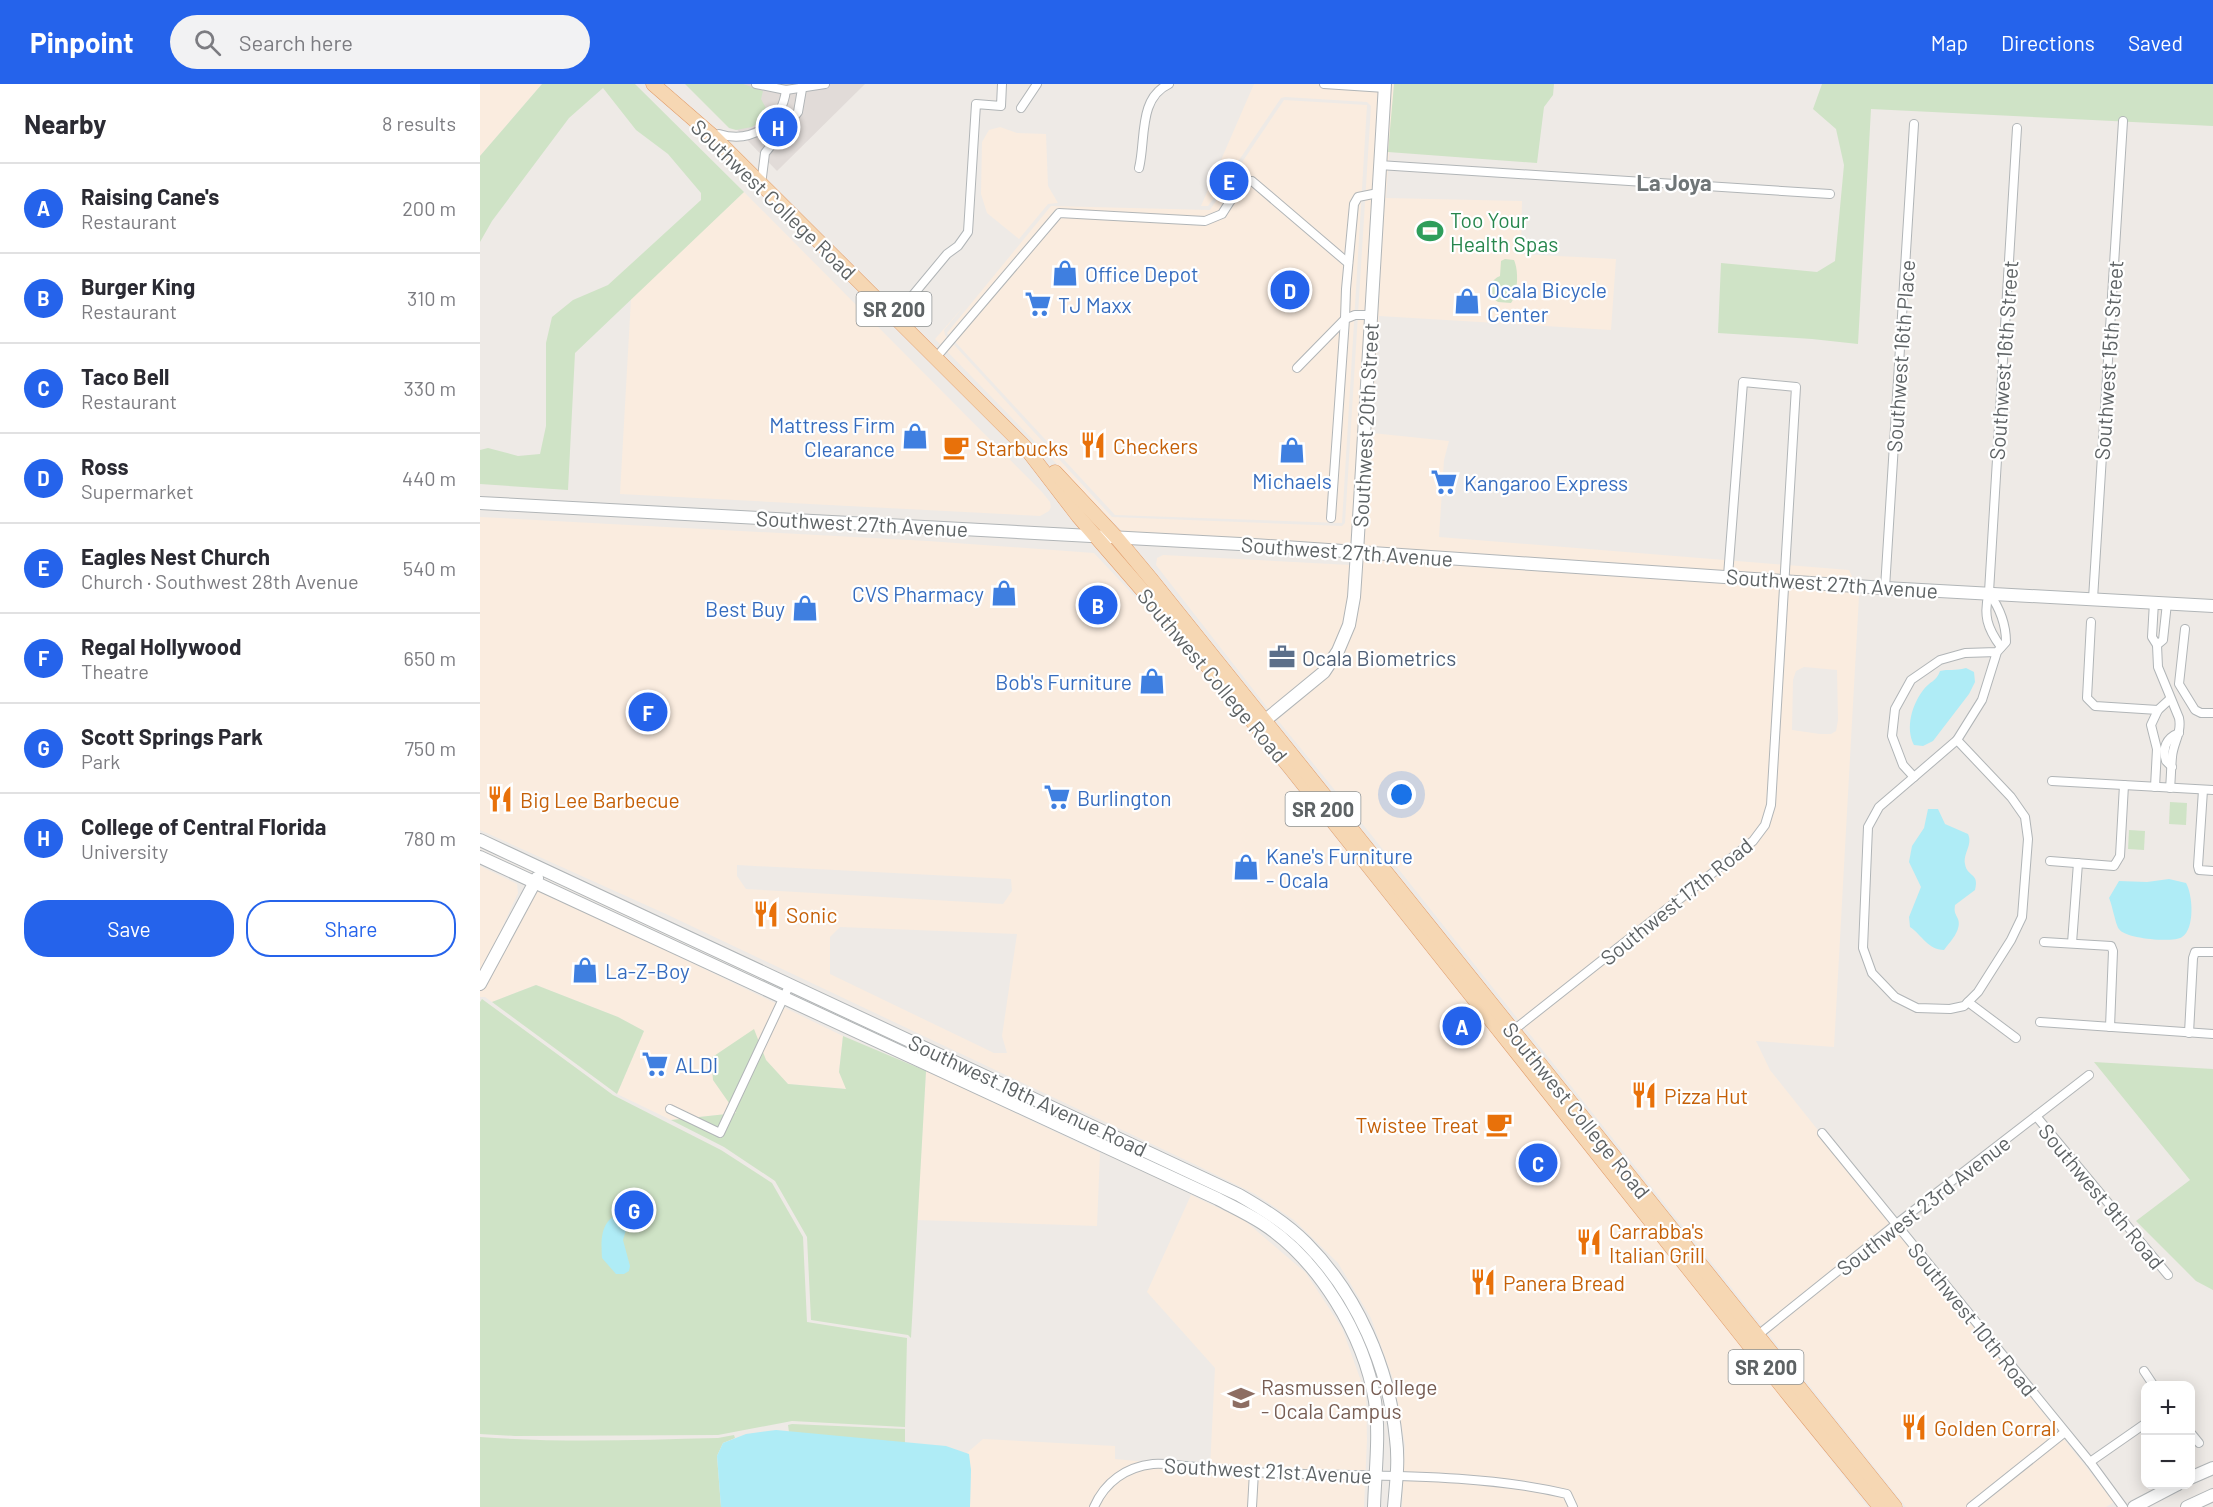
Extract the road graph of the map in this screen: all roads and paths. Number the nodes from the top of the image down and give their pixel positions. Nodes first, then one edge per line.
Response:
1 (653, 84) edge
2 (668, 84) edge
3 (756, 84) edge
4 (825, 84) edge
5 (1002, 84) edge
6 (1037, 84) edge
7 (1169, 84) edge
8 (1324, 84) edge
9 (1385, 86) edge
10 (802, 89) junction
11 (786, 90) junction
12 (1022, 108) dead end
13 (2123, 121) dead end
14 (1914, 124) dead end
15 (2017, 128) dead end
16 (719, 135) junction
17 (1379, 165) junction
18 (1139, 168) dead end
19 (762, 177) junction
20 (1378, 193) junction
21 (1830, 194) dead end
22 (1348, 263) junction
23 (898, 314) junction
24 (1371, 315) junction
25 (1346, 319) junction
26 (939, 354) junction
27 (1297, 368) dead end
28 (480, 503) edge
29 (1331, 518) dead end
30 (1096, 536) junction
31 (1116, 537) junction
32 (1358, 552) junction
33 (1728, 576) junction
34 (1785, 580) junction
35 (1885, 588) junction
36 (1989, 592) junction
37 (2093, 599) junction
38 (2160, 603) junction
39 (2213, 606) edge
40 (2091, 622) dead end
41 (2003, 623) junction
42 (2185, 628) dead end
43 (1990, 629) junction
44 (2157, 645) junction
45 (1999, 649) junction
46 (2179, 684) junction
47 (2166, 689) junction
48 (2170, 699) junction
49 (2158, 710) junction
50 (2213, 713) edge
51 (1261, 724) junction
52 (1957, 740) junction
53 (1914, 777) junction
54 (2052, 781) dead end
55 (2124, 785) junction
56 (2155, 787) junction
57 (2170, 788) junction
58 (2208, 790) edge
59 (480, 840) edge
60 (480, 857) edge
61 (2050, 861) dead end
62 (2078, 863) junction
63 (542, 868) junction
64 (2213, 871) edge
65 (534, 882) junction
66 (2044, 942) dead end
67 (2072, 943) junction
68 (2213, 952) edge
69 (480, 984) edge
70 (790, 984) junction
71 (784, 997) junction
72 (1968, 1002) junction
73 (2040, 1022) dead end
74 (2110, 1027) junction
75 (2189, 1033) junction
76 (1509, 1034) junction
77 (2213, 1034) edge
78 (2016, 1038) dead end
79 (2089, 1075) dead end
80 (670, 1109) dead end
81 (2036, 1116) junction
82 (1822, 1133) dead end
83 (1895, 1225) junction
84 (2168, 1275) dead end
85 (1758, 1335) junction
86 (2144, 1371) dead end
87 (2151, 1381) edge
88 (2141, 1426) edge
89 (2065, 1432) junction
90 (2192, 1435) edge
91 (2199, 1443) dead end
92 (2090, 1462) junction
93 (2213, 1468) edge
94 (1254, 1472) junction
95 (1375, 1476) junction
96 (1397, 1476) junction
97 (2195, 1476) edge
98 (2170, 1489) edge
99 (2213, 1495) edge
100 (1094, 1507) edge
101 (1252, 1507) edge
102 (1374, 1507) edge
103 (1394, 1507) edge
104 (1573, 1507) edge
105 (1880, 1507) edge
106 (1895, 1507) edge
107 (1971, 1507) edge
108 (2123, 1507) edge
109 (2134, 1507) edge
110 (2187, 1507) edge

1 - 30 main road, Southwest College Road / SR 200
2 - 16 main road, Southwest College Road / SR 200
3 - 11 street
4 - 10 street
5 - 23 street
6 - 12 street
7 - 18 street
8 - 9 street
9 - 17 main road, Southwest 20th Street
10 - 11 street
10 - 19 street
11 - 16 street
13 - 37 street, Southwest 15th Street
14 - 35 street, Southwest 16th Place
15 - 36 street, Southwest 16th Street
16 - 19 main road, Southwest College Road / SR 200
17 - 20 main road, Southwest 20th Street
17 - 21 street
19 - 23 main road, Southwest College Road / SR 200
20 - 22 street
20 - 24 main road, Southwest 20th Street
22 - 25 street
22 - 26 street
23 - 26 main road, Southwest College Road / SR 200
24 - 25 street
24 - 32 main road, Southwest 20th Street
25 - 27 street
25 - 29 street
26 - 31 main road, Southwest College Road / SR 200
28 - 30 main road, Southwest 27th Avenue
30 - 31 main road, Southwest 27th Avenue
30 - 51 main road, Southwest College Road / SR 200
31 - 32 main road, Southwest 27th Avenue
31 - 51 main road, Southwest College Road / SR 200
32 - 33 main road, Southwest 27th Avenue
32 - 51 main road, Southwest 20th Street
33 - 34 main road, Southwest 27th Avenue
33 - 34 street, Southwest 17th Road
34 - 35 main road, Southwest 27th Avenue
34 - 76 street, Southwest 17th Road
35 - 36 main road, Southwest 27th Avenue
36 - 37 main road, Southwest 27th Avenue
36 - 41 street
36 - 43 street, Southwest 16th Street
37 - 38 main road, Southwest 27th Avenue
38 - 39 main road, Southwest 27th Avenue
38 - 44 street
38 - 44 street
40 - 49 street
41 - 43 street
41 - 45 street
42 - 46 street
43 - 45 street
44 - 47 street
45 - 52 street
45 - 53 street
46 - 47 street
46 - 50 street
47 - 48 street
48 - 49 street
48 - 57 street
49 - 56 street
51 - 76 main road, Southwest College Road / SR 200
52 - 53 street
52 - 72 street
53 - 72 street
54 - 55 street
55 - 56 street
55 - 62 street
56 - 57 street
57 - 58 street
58 - 64 street
59 - 63 main road, Southwest 19th Avenue Road
60 - 65 main road, Southwest 19th Avenue Road
61 - 62 street
62 - 67 street
63 - 65 main road
63 - 70 main road, Southwest 19th Avenue Road
65 - 69 main road
65 - 71 main road, Southwest 19th Avenue Road
66 - 67 street
67 - 74 street
68 - 75 street
70 - 71 street
70 - 96 main road, Southwest 19th Avenue Road
71 - 80 street
71 - 95 main road, Southwest 19th Avenue Road
72 - 78 street
73 - 74 street
74 - 75 street
75 - 77 street
76 - 85 main road, Southwest College Road / SR 200
76 - 105 main road, Southwest College Road / SR 200
79 - 81 street, Southwest 23rd Avenue
81 - 83 street, Southwest 23rd Avenue
81 - 84 street, Southwest 9th Road
82 - 83 street, Southwest 10th Road
83 - 85 street, Southwest 23rd Avenue
83 - 89 street, Southwest 10th Road
85 - 106 main road, Southwest College Road / SR 200
86 - 87 street
88 - 92 street
89 - 92 street, Southwest 10th Road
89 - 107 street
90 - 91 street
92 - 108 street, Southwest 10th Road
93 - 97 main road
94 - 95 street, Southwest 21st Avenue
94 - 100 street, Southwest 21st Avenue
94 - 101 street
95 - 96 street, Southwest 21st Avenue
95 - 102 main road, Southwest 19th Avenue Road
96 - 103 main road, Southwest 19th Avenue Road
96 - 104 street, Southwest 21st Avenue
98 - 109 main road
99 - 110 main road

